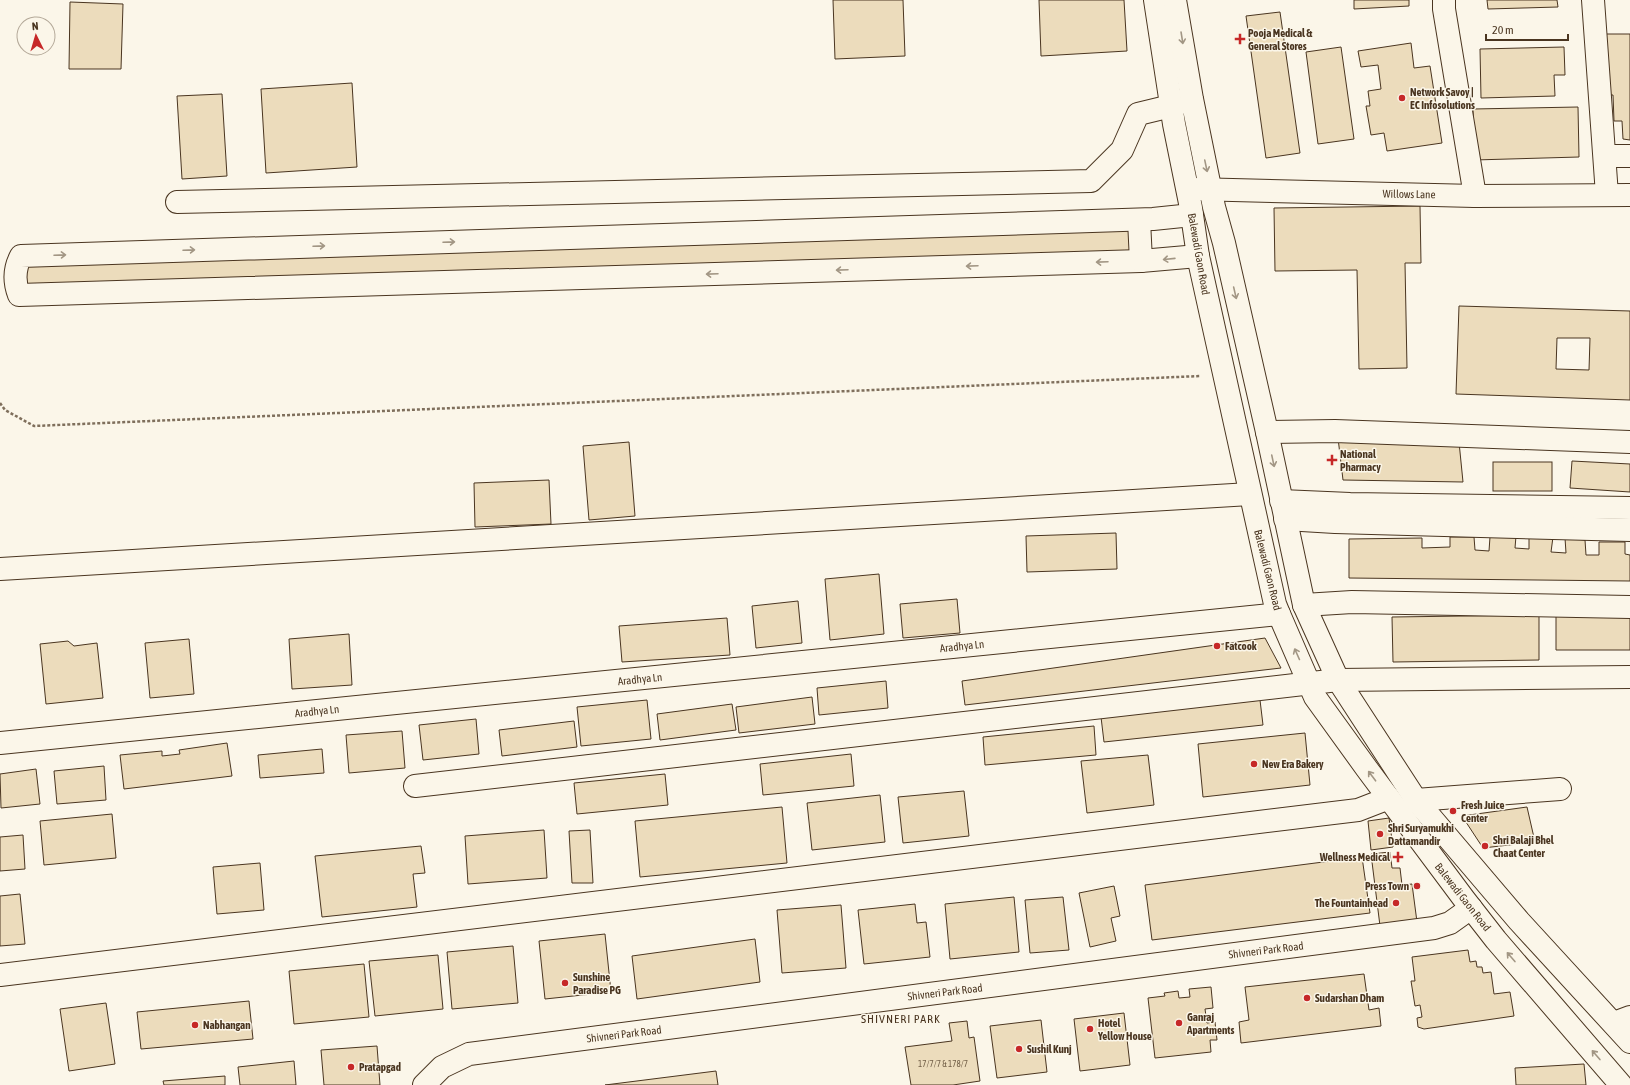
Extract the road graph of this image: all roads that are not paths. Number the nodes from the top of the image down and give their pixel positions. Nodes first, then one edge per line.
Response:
1 (1155, 0) edge
2 (1175, 0) edge
3 (1444, 0) edge
4 (1593, 0) edge
5 (1192, 99) junction
6 (1171, 106) junction
7 (1605, 156) junction
8 (1630, 156) edge
9 (1187, 189) junction
10 (1210, 189) junction
11 (1475, 196) junction
12 (1607, 196) junction
13 (1630, 196) edge
14 (178, 202) dead end
15 (1192, 215) junction
16 (1139, 220) junction
17 (1198, 256) junction
18 (1141, 261) junction
19 (1267, 432) junction
20 (1630, 442) edge
21 (1250, 494) junction
22 (1630, 508) edge
23 (1283, 510) junction
24 (1630, 530) edge
25 (0, 569) edge
26 (1304, 605) junction
27 (1630, 607) edge
28 (1279, 614) junction
29 (1630, 677) edge
30 (1338, 680) junction
31 (1309, 683) junction
32 (0, 743) edge
33 (415, 786) dead end
34 (1560, 789) dead end
35 (1388, 798) junction
36 (1416, 800) junction
37 (1471, 908) junction
38 (0, 975) edge
39 (1622, 1020) edge
40 (1630, 1042) edge
41 (424, 1085) edge
42 (1621, 1085) edge

1 - 6 street, Balewadi Gaon Road
2 -> 5 street, Balewadi Gaon Road
3 - 11 street
4 - 7 street
5 - 6 street
5 -> 10 street, Balewadi Gaon Road
6 - 9 street, Balewadi Gaon Road
6 - 14 street
7 - 8 street
7 - 12 street
9 - 10 street, Willows Lane
9 - 15 street, Balewadi Gaon Road
10 - 11 street, Willows Lane
10 -> 19 street, Balewadi Gaon Road
11 - 12 street, Willows Lane
12 - 13 street, Willows Lane
15 - 16 street
15 - 17 street, Balewadi Gaon Road
16 - 18 street
18 -> 16 street
17 -> 18 street
17 - 21 street, Balewadi Gaon Road
19 - 20 street
19 -> 23 street, Balewadi Gaon Road
21 - 25 street
21 - 28 street, Balewadi Gaon Road
22 - 23 street
23 - 24 street
23 - 26 street, Balewadi Gaon Road
26 - 27 street
26 - 30 street, Balewadi Gaon Road
31 -> 28 street, Balewadi Gaon Road
28 - 32 street, Aradhya Ln
29 - 30 street
30 - 31 street
30 - 36 street, Balewadi Gaon Road
31 - 33 street
35 -> 31 street, Balewadi Gaon Road
34 - 36 street
35 - 37 street, Balewadi Gaon Road
35 - 38 street
36 - 39 street, Balewadi Gaon Road
37 - 41 street, Shivneri Park Road
42 -> 37 street, Balewadi Gaon Road
39 - 40 street, Balewadi Gaon Road

